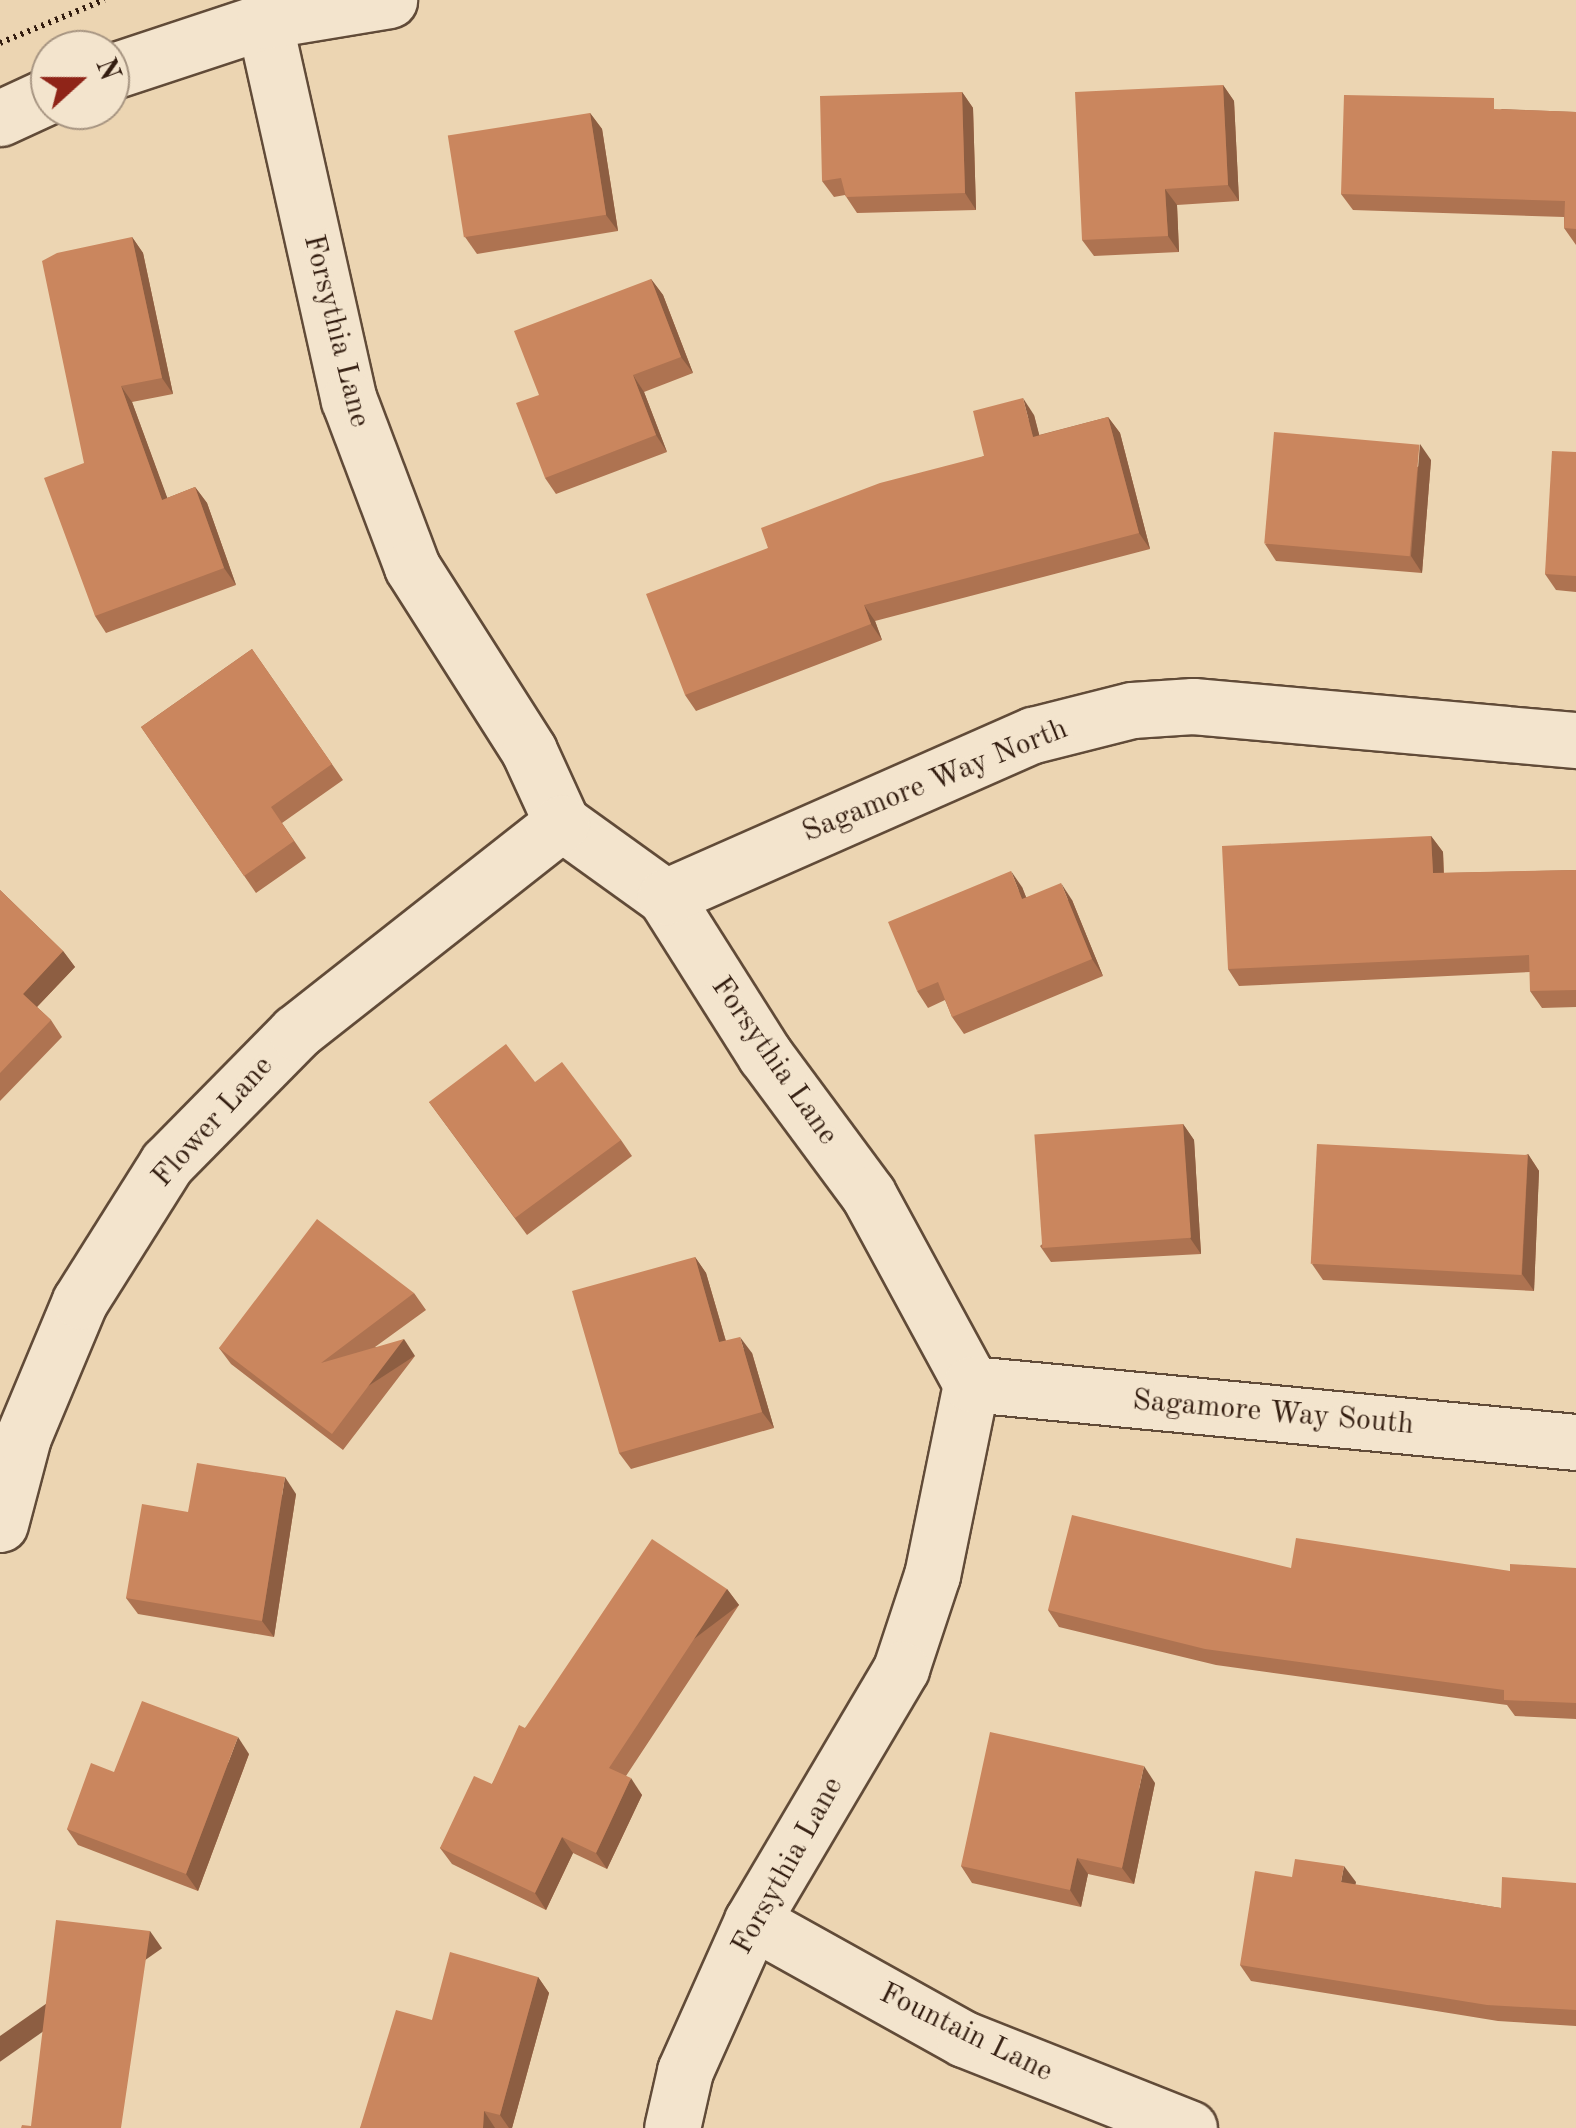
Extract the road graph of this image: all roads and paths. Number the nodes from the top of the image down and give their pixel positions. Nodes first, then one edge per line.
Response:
1 (104, 0) edge
2 (389, 0) edge
3 (264, 22) junction
4 (0, 43) edge
5 (130, 66) edge
6 (30, 104) edge
7 (0, 118) edge
8 (1576, 740) edge
9 (562, 824) junction
10 (664, 897) junction
11 (971, 1384) junction
12 (1576, 1442) edge
13 (0, 1524) edge
14 (752, 1920) junction
15 (672, 2128) edge
16 (1189, 2128) edge

1 - 4 path
2 - 3 street
3 - 5 street
3 - 9 street, Forsythia Lane
6 - 7 street
8 - 10 street, Sagamore Way North
9 - 10 street, Forsythia Lane
9 - 13 street, Flower Lane
10 - 11 street, Forsythia Lane
11 - 12 street, Sagamore Way South
11 - 14 street, Forsythia Lane
14 - 15 street, Forsythia Lane
14 - 16 street, Fountain Lane

